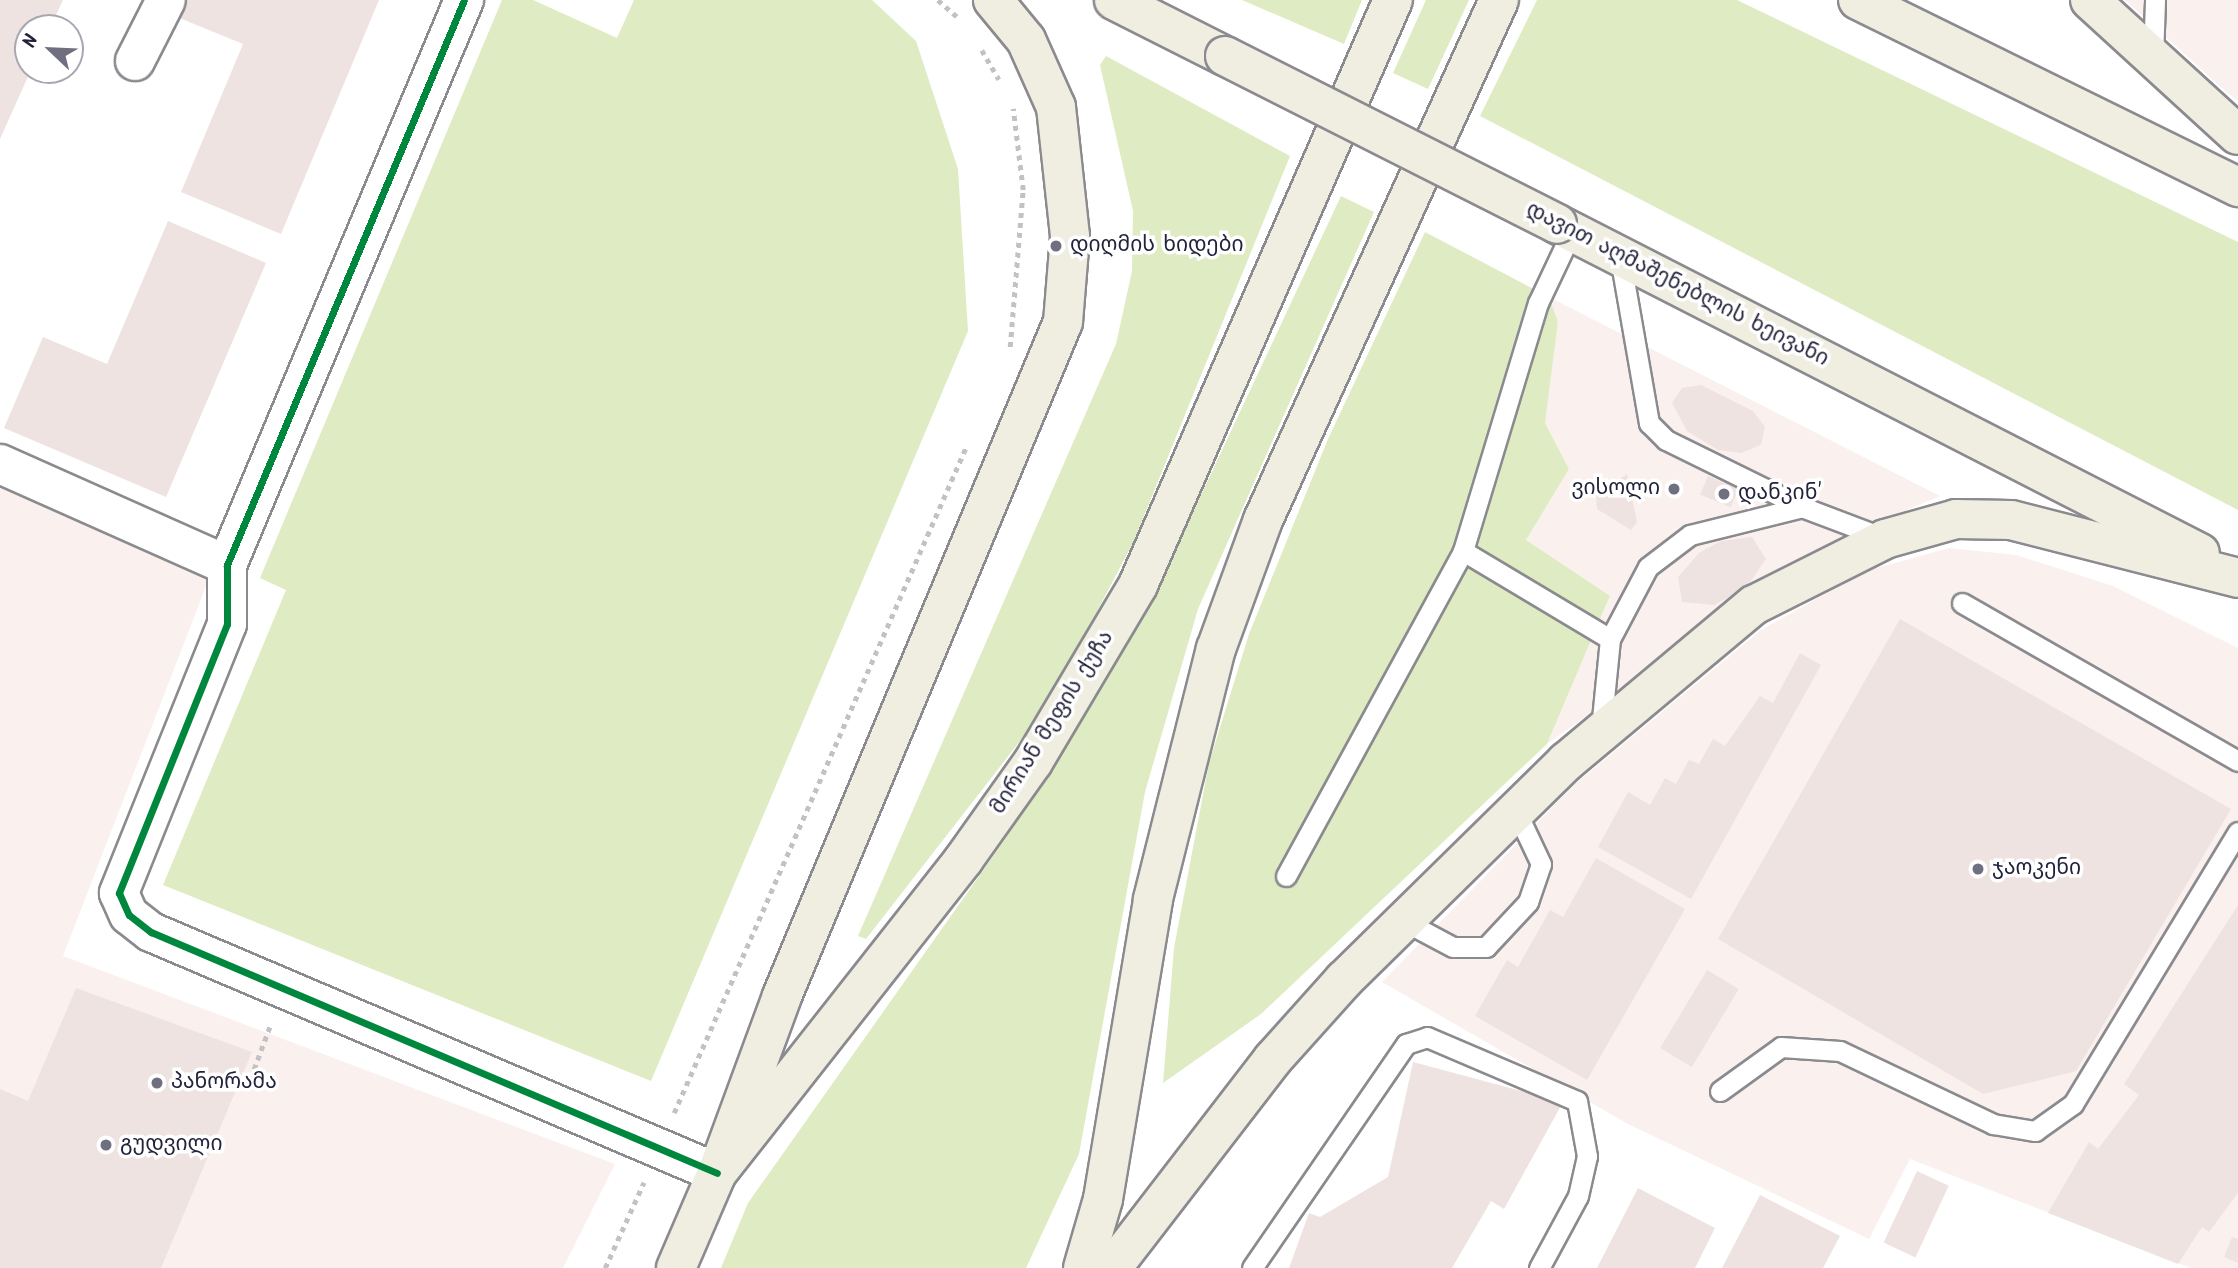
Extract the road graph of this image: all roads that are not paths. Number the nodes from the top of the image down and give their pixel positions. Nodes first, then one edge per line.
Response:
1 (166, 0) edge
2 (464, 0) edge
3 (1114, 0) edge
4 (1393, 0) edge
5 (1499, 0) edge
6 (1858, 0) edge
7 (2090, 0) edge
8 (2155, 0) edge
9 (979, 12) edge
10 (135, 61) dead end
11 (2153, 62) junction
12 (2238, 135) edge
13 (2238, 187) edge
14 (1564, 227) junction
15 (1620, 257) junction
16 (0, 464) edge
17 (1802, 507) junction
18 (1885, 539) junction
19 (1463, 551) junction
20 (227, 565) junction
21 (2238, 572) edge
22 (2238, 578) edge
23 (1962, 603) dead end
24 (1610, 639) junction
25 (1601, 734) junction
26 (2238, 761) edge
27 (1516, 811) junction
28 (2238, 832) edge
29 (1286, 876) dead end
30 (1404, 921) junction
31 (1720, 1091) dead end
32 (717, 1172) junction
33 (676, 1268) edge
34 (1083, 1268) edge
35 (1112, 1268) edge
36 (1252, 1268) edge
37 (1539, 1268) edge

1 - 10 street
2 - 20 street
3 - 14 main road, დავით აღმაშენებლის ხეივანი, bridge
4 - 32 main road, მირიან მეფის ქუჩა
5 - 34 main road
6 - 13 main road
7 - 11 main road
8 - 11 lane
9 - 32 main road
11 - 12 main road
14 - 15 main road, დავით აღმაშენებლის ხეივანი
14 - 19 lane
15 - 17 lane
15 - 21 main road, დავით აღმაშენებლის ხეივანი
16 - 20 street
17 - 18 lane
17 - 24 lane
18 - 22 main road
18 - 25 main road
19 - 24 lane
19 - 29 lane
20 - 32 street
23 - 26 lane
24 - 25 lane
25 - 27 main road
27 - 30 main road
27 - 30 lane
28 - 31 lane
30 - 35 main road
32 - 33 main road, მირიან მეფის ქუჩა
36 - 37 lane

